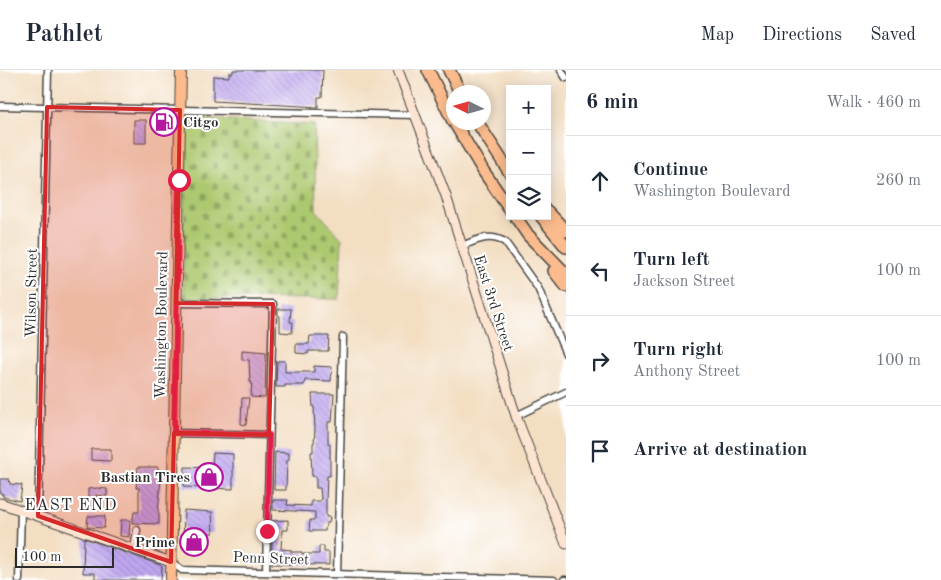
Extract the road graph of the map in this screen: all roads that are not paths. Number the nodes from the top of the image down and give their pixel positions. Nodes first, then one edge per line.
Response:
1 (48, 70) edge
2 (181, 70) edge
3 (398, 70) edge
4 (428, 70) edge
5 (560, 70) edge
6 (566, 78) edge
7 (0, 106) edge
8 (446, 106) edge
9 (47, 107) junction
10 (180, 110) junction
11 (415, 116) junction
12 (459, 130) edge
13 (482, 130) edge
14 (489, 130) edge
15 (506, 155) edge
16 (506, 167) edge
17 (506, 204) edge
18 (551, 214) edge
19 (518, 220) edge
20 (544, 220) edge
21 (566, 231) edge
22 (528, 235) junction
23 (462, 246) junction
24 (566, 247) edge
25 (566, 274) edge
26 (566, 286) edge
27 (176, 303) junction
28 (343, 337) dead end
29 (566, 354) edge
30 (566, 393) edge
31 (516, 416) junction
32 (174, 433) junction
33 (269, 435) junction
34 (0, 503) edge
35 (21, 510) junction
36 (38, 516) junction
37 (137, 530) dead end
38 (566, 544) edge
39 (134, 548) junction
40 (171, 562) junction
41 (266, 572) junction
42 (337, 574) junction
43 (413, 578) edge
44 (19, 580) edge
45 (171, 580) edge
46 (554, 580) edge

1 - 9 street, Wilson Street
2 - 10 main road, Washington Boulevard
3 - 11 main road, East 3rd Street
4 - 8 highway
5 - 6 street
7 - 9 street
9 - 10 street
9 - 36 street, Wilson Street
10 - 11 street
10 - 27 main road, Washington Boulevard
11 - 23 main road, East 3rd Street
12 - 17 highway
13 - 16 highway
14 - 15 highway
18 - 21 highway
19 - 22 highway
20 - 24 highway
22 - 25 highway
22 - 26 highway
23 - 29 street
23 - 31 main road, East 3rd Street
27 - 32 main road, Washington Boulevard
27 - 33 street
28 - 42 street
30 - 31 street
31 - 38 main road, East 3rd Street
32 - 33 street
32 - 40 main road, Washington Boulevard
33 - 41 street
34 - 35 main road, Penn Street
35 - 36 main road, Penn Street
35 - 44 street
36 - 39 main road, Penn Street
37 - 39 street
39 - 40 main road, Penn Street
40 - 41 street, Penn Street
40 - 45 main road, Washington Boulevard
41 - 42 street, Penn Street
42 - 43 street, Penn Street
43 - 46 street, Penn Street

